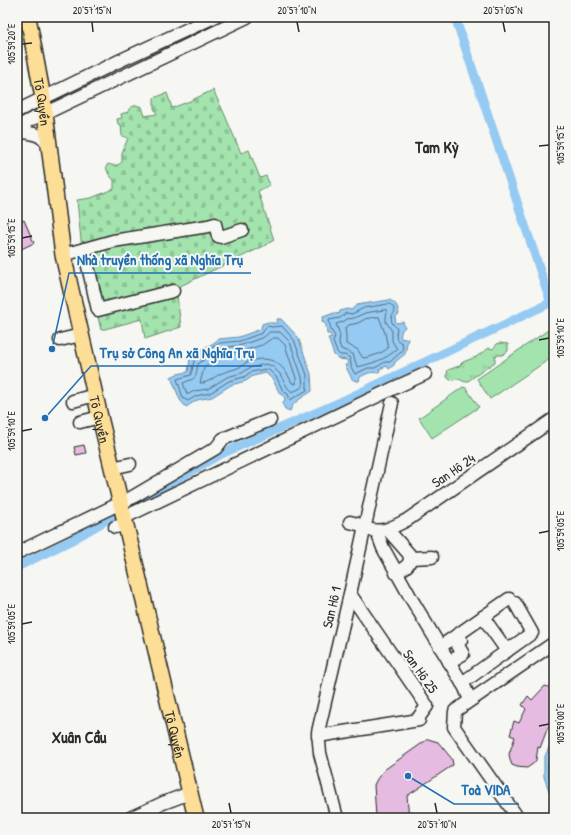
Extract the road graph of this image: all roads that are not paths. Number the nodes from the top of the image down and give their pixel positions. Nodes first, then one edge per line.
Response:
1 (28, 17) edge
2 (214, 17) edge
3 (247, 17) edge
4 (43, 98) junction
5 (17, 112) edge
6 (44, 114) junction
7 (17, 127) edge
8 (17, 132) edge
9 (50, 148) junction
10 (242, 230) dead end
11 (84, 250) junction
12 (63, 255) junction
13 (173, 290) dead end
14 (81, 335) junction
15 (60, 340) dead end
16 (425, 374) dead end
17 (95, 395) junction
18 (73, 401) dead end
19 (392, 403) dead end
20 (100, 417) junction
21 (270, 420) dead end
22 (554, 420) edge
23 (80, 422) dead end
24 (130, 464) dead end
25 (112, 468) junction
26 (120, 503) junction
27 (350, 522) dead end
28 (121, 523) junction
29 (365, 528) junction
30 (383, 531) junction
31 (17, 553) edge
32 (432, 557) dead end
33 (411, 558) junction
34 (396, 573) junction
35 (350, 594) junction
36 (483, 617) junction
37 (462, 640) dead end
38 (554, 643) edge
39 (440, 647) junction
40 (507, 651) junction
41 (449, 662) junction
42 (462, 683) junction
43 (470, 700) junction
44 (318, 736) junction
45 (190, 793) junction
46 (130, 818) edge
47 (196, 818) edge
48 (336, 818) edge
49 (518, 818) edge

1 - 4 main road, Tô Quyền
2 - 4 street
3 - 6 street
4 - 5 street
4 - 6 main road, Tô Quyền
6 - 7 street
6 - 9 main road, Tô Quyền
8 - 9 street
9 - 12 main road, Tô Quyền
10 - 11 street
11 - 12 street
11 - 13 street
12 - 14 main road, Tô Quyền
14 - 15 street
14 - 17 main road, Tô Quyền
16 - 28 street
17 - 18 street
17 - 20 main road, Tô Quyền
19 - 29 street, San Hô 1
20 - 23 street
20 - 25 main road, Tô Quyền
21 - 26 street
22 - 30 street, San Hô 24
24 - 25 street
25 - 26 main road, Tô Quyền
26 - 28 main road, Tô Quyền
26 - 31 street
27 - 29 street
28 - 45 main road, Tô Quyền
29 - 30 street
29 - 35 street, San Hô 1
30 - 33 street
30 - 34 street
32 - 33 street
33 - 34 street
34 - 39 street
35 - 44 street, San Hô 1
35 - 44 street, San Hô 25
36 - 39 street
36 - 40 street
36 - 40 street
37 - 41 street
38 - 43 street
39 - 41 street
40 - 42 street
41 - 42 street
42 - 43 street
43 - 49 street
44 - 48 street, San Hô 1
45 - 46 street
45 - 47 main road, Tô Quyền

